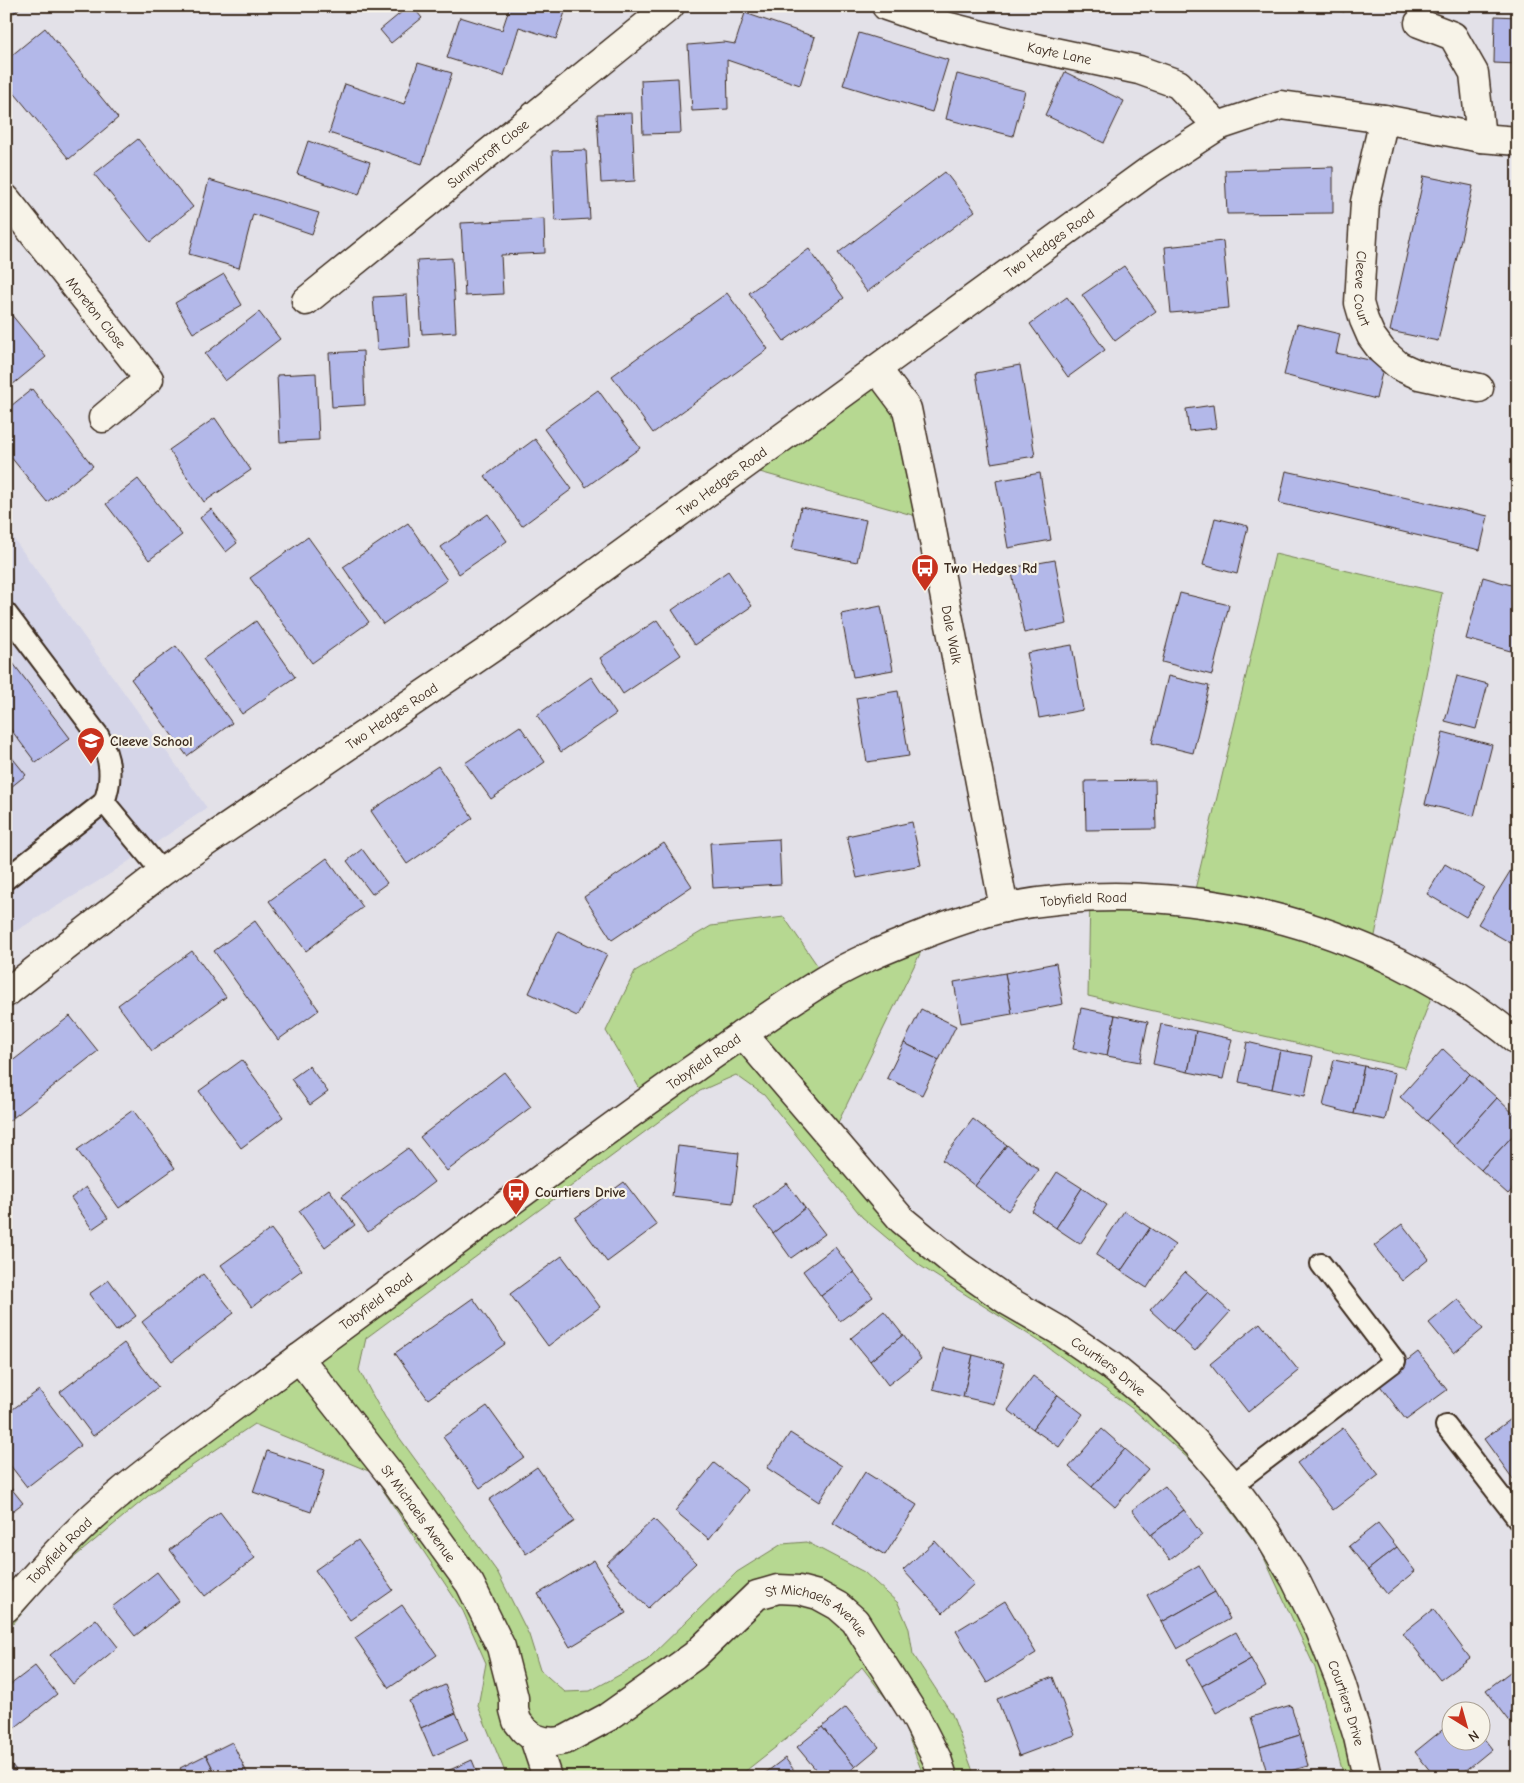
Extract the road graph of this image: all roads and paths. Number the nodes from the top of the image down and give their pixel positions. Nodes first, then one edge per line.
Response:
1 (670, 6) edge
2 (886, 6) edge
3 (1418, 23) dead end
4 (1384, 119) junction
5 (1218, 126) junction
6 (1481, 138) junction
7 (1518, 141) edge
8 (6, 198) edge
9 (306, 301) dead end
10 (877, 369) junction
11 (1479, 388) dead end
12 (103, 418) dead end
13 (6, 613) edge
14 (104, 802) junction
15 (162, 872) junction
16 (6, 879) edge
17 (1004, 908) junction
18 (6, 993) edge
19 (743, 1034) junction
20 (1518, 1041) edge
21 (1321, 1264) dead end
22 (299, 1358) junction
23 (1446, 1426) dead end
24 (1232, 1485) junction
25 (1518, 1519) edge
26 (6, 1608) edge
27 (534, 1738) junction
28 (547, 1777) edge
29 (943, 1777) edge
30 (1367, 1777) edge

1 - 9 street, Sunnycroft Close
2 - 5 street, Kayte Lane
3 - 6 street
4 - 5 street, Two Hedges Road
4 - 6 street, Two Hedges Road
4 - 11 street, Cleeve Court
5 - 10 street, Two Hedges Road
6 - 7 street, Two Hedges Road
8 - 12 street, Moreton Close
10 - 15 street, Two Hedges Road
10 - 17 street, Dale Walk
13 - 14 lane
14 - 15 lane
14 - 16 lane
15 - 18 street, Two Hedges Road
17 - 19 street, Tobyfield Road
17 - 20 street, Tobyfield Road
19 - 22 street, Tobyfield Road
19 - 24 street, Courtiers Drive
21 - 24 lane
22 - 26 street, Tobyfield Road
22 - 27 street, St Michaels Avenue
23 - 25 lane
24 - 30 street, Courtiers Drive
27 - 28 street, St Michaels Avenue
27 - 29 street, St Michaels Avenue

